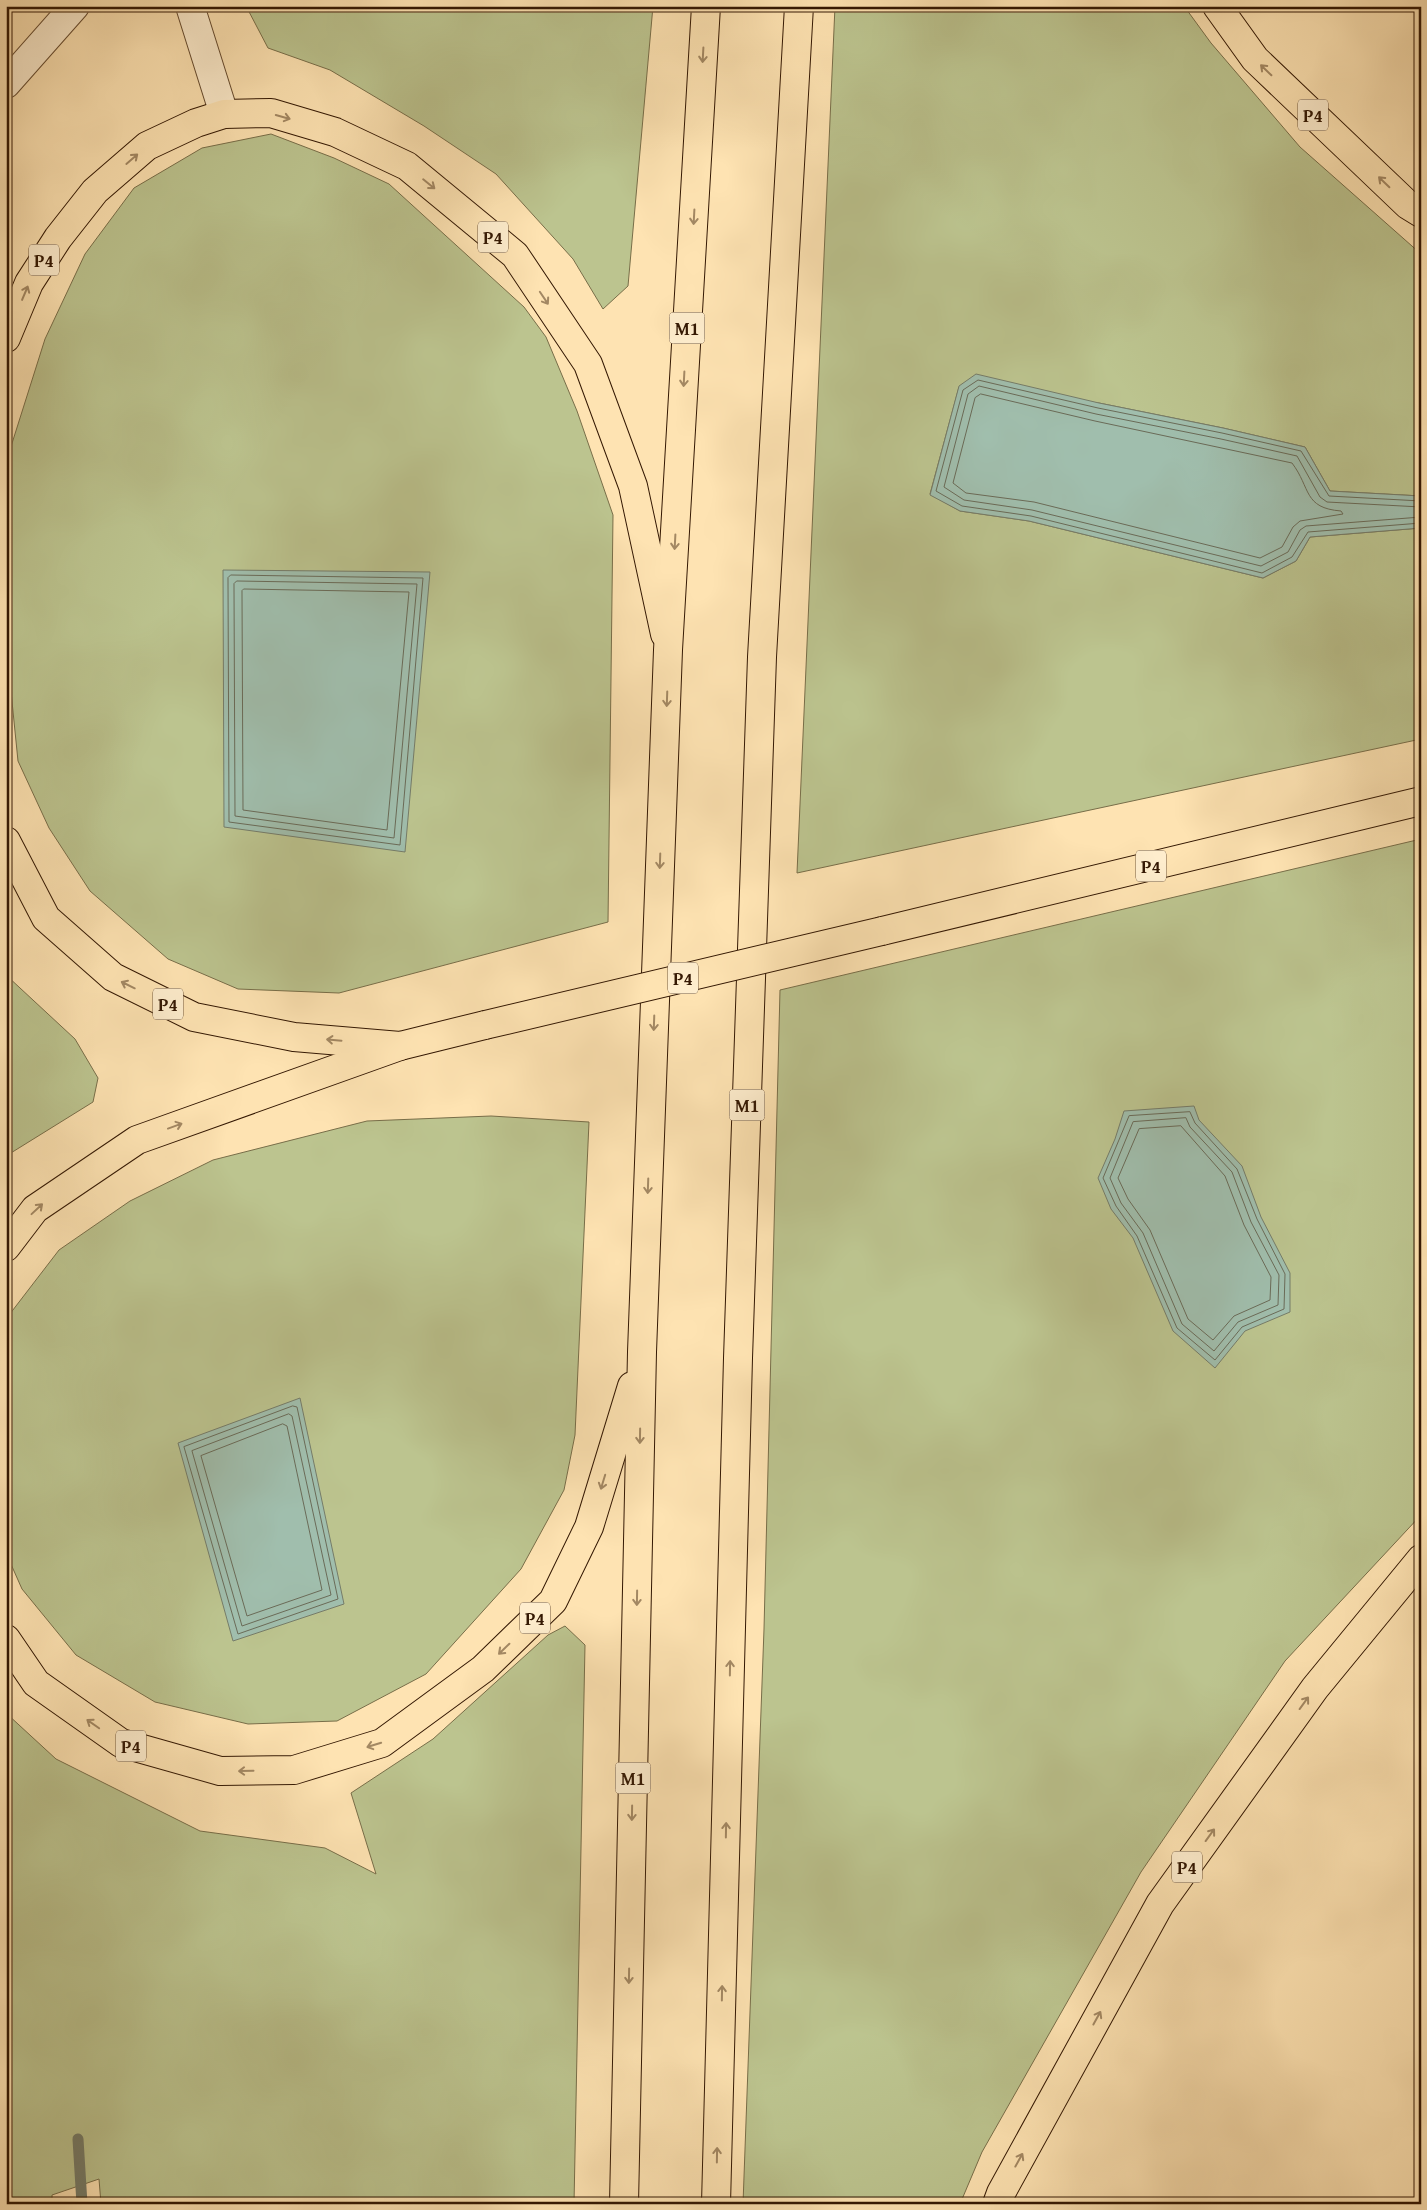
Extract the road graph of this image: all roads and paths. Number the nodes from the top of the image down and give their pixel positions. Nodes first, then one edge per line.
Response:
1 (75, 6) edge
2 (190, 6) edge
3 (706, 6) edge
4 (798, 6) edge
5 (1217, 6) edge
6 (6, 84) edge
7 (224, 114) junction
8 (1421, 213) edge
9 (6, 338) edge
10 (668, 650) junction
11 (1421, 801) edge
12 (6, 841) edge
13 (400, 1046) junction
14 (6, 1247) edge
15 (642, 1352) junction
16 (1421, 1559) edge
17 (6, 1640) edge
18 (624, 2204) edge
19 (716, 2204) edge
20 (997, 2204) edge

1 - 6 street
2 - 7 street
3 -> 10 main road, М1
19 -> 4 main road, М1
8 -> 5 main road, Р4
9 -> 7 main road, Р4
7 -> 10 main road, Р4
10 -> 15 main road, М1
11 - 13 main road, Р4, bridge
13 -> 12 main road, Р4
14 -> 13 main road, Р4
15 -> 17 main road, Р4
15 -> 18 main road, М1
20 -> 16 main road, Р4

